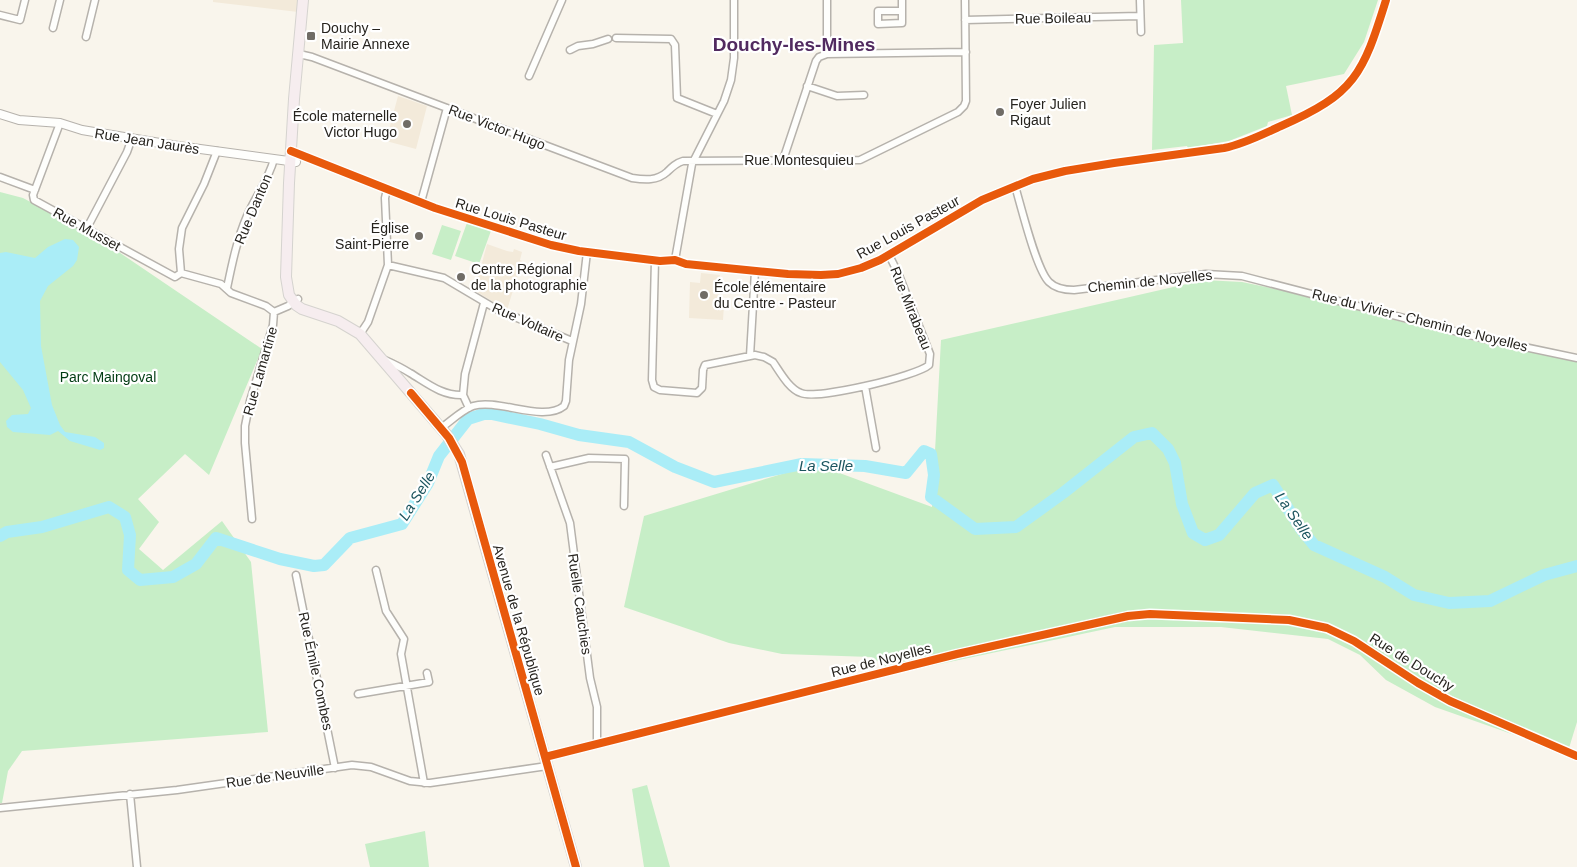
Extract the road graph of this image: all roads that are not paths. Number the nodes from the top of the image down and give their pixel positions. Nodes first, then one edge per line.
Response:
1 (25, 0) edge
2 (60, 0) edge
3 (94, 0) edge
4 (303, 0) edge
5 (309, 0) edge
6 (562, 0) edge
7 (734, 0) edge
8 (827, 0) edge
9 (902, 0) edge
10 (965, 0) edge
11 (1140, 0) edge
12 (1386, 0) edge
13 (902, 11) dead end
14 (0, 15) edge
15 (1140, 16) junction
16 (965, 20) junction
17 (53, 28) dead end
18 (1141, 32) dead end
19 (86, 36) dead end
20 (616, 38) dead end
21 (608, 39) dead end
22 (570, 50) dead end
23 (966, 52) junction
24 (301, 54) junction
25 (827, 54) junction
26 (529, 76) dead end
27 (807, 86) junction
28 (864, 95) dead end
29 (447, 108) junction
30 (0, 114) edge
31 (717, 114) junction
32 (60, 123) junction
33 (132, 138) junction
34 (217, 152) junction
35 (293, 157) junction
36 (274, 159) junction
37 (783, 160) junction
38 (694, 161) junction
39 (0, 177) edge
40 (1015, 186) junction
41 (387, 189) junction
42 (35, 190) junction
43 (421, 202) junction
44 (87, 228) junction
45 (587, 252) junction
46 (888, 255) junction
47 (656, 260) junction
48 (675, 260) junction
49 (388, 265) junction
50 (755, 271) junction
51 (181, 273) junction
52 (1264, 281) joint
53 (227, 288) junction
54 (296, 301) junction
55 (484, 303) junction
56 (274, 312) junction
57 (360, 334) junction
58 (572, 342) junction
59 (750, 356) junction
60 (1577, 358) edge
61 (382, 359) junction
62 (865, 386) junction
63 (463, 395) junction
64 (469, 408) junction
65 (444, 431) junction
66 (876, 448) dead end
67 (546, 455) dead end
68 (550, 466) junction
69 (624, 506) dead end
70 (252, 519) dead end
71 (376, 570) dead end
72 (296, 575) dead end
73 (1226, 617) joint
74 (427, 673) dead end
75 (406, 686) junction
76 (358, 694) dead end
77 (597, 744) junction
78 (1577, 756) edge
79 (546, 761) junction
80 (335, 768) junction
81 (424, 783) junction
82 (130, 794) junction
83 (0, 808) edge
84 (137, 867) edge
85 (576, 867) edge

1 - 14 street
2 - 17 street
3 - 19 street
4 - 24 main road
5 - 24 main road
6 - 26 street
7 - 31 street
8 - 25 street
9 - 13 street
10 - 16 street, Rue Montesquieu
11 - 15 street
12 - 40 street, Rue Louis Pasteur
15 - 16 street, Rue Boileau
15 - 18 street
16 - 23 street, Rue Montesquieu
20 - 31 street
21 - 22 street
23 - 25 street
23 - 37 street, Rue Montesquieu
24 - 29 street, Rue Victor Hugo
24 - 35 main road
25 - 27 street
27 - 28 street
27 - 37 street
29 - 38 street, Rue Victor Hugo
29 - 43 street
30 - 32 street, Rue Jean Jaurès
31 - 38 street
32 - 33 street, Rue Jean Jaurès
32 - 42 street
33 - 34 street, Rue Jean Jaurès
33 - 44 street
34 - 36 street, Rue Jean Jaurès
34 - 51 street
35 - 36 street, Rue Jean Jaurès
35 - 41 street, Rue Louis Pasteur
35 - 54 main road
36 - 53 street, Rue Danton
37 - 38 street, Rue Montesquieu
38 - 48 street
39 - 42 street
40 - 46 street, Rue Louis Pasteur
40 - 52 street, Chemin de Noyelles
41 - 43 street, Rue Louis Pasteur
41 - 49 street
42 - 44 street, Rue Musset
43 - 45 street, Rue Louis Pasteur
44 - 51 street, Rue Musset
45 - 47 street, Rue Louis Pasteur
45 - 58 street
46 - 50 street, Rue Louis Pasteur
46 - 62 street, Rue Mirabeau
47 - 48 street, Rue Louis Pasteur
47 - 59 street
48 - 50 street, Rue Louis Pasteur
49 - 55 street, Rue Voltaire
49 - 57 street
50 - 59 street
51 - 53 street
52 - 60 street, Rue du Vivier - Chemin de Noyelles
53 - 56 street
54 - 56 street, Rue Lamartine
54 - 57 main road, Avenue de la République
55 - 58 street, Rue Voltaire
55 - 63 street
56 - 70 street, Rue Lamartine
57 - 61 main road, Avenue de la République
58 - 64 street
59 - 62 street
61 - 63 street, Avenue de la République
61 - 65 main road, Avenue de la République
62 - 66 street
63 - 64 street
64 - 65 street
65 - 79 main road, Avenue de la République
67 - 68 street, Ruelle Cauchies
68 - 69 street
68 - 77 street, Ruelle Cauchies
71 - 75 street
72 - 80 street, Rue Émile Combes
73 - 77 street, Rue de Noyelles
73 - 78 street, Rue de Douchy
74 - 75 street
75 - 76 street
75 - 81 street
77 - 79 street, Rue de Noyelles
79 - 81 street, Rue de Neuville
79 - 85 main road, Avenue de la République
80 - 81 street, Rue de Neuville
80 - 82 street, Rue de Neuville
82 - 83 street, Rue de Neuville
82 - 84 street

